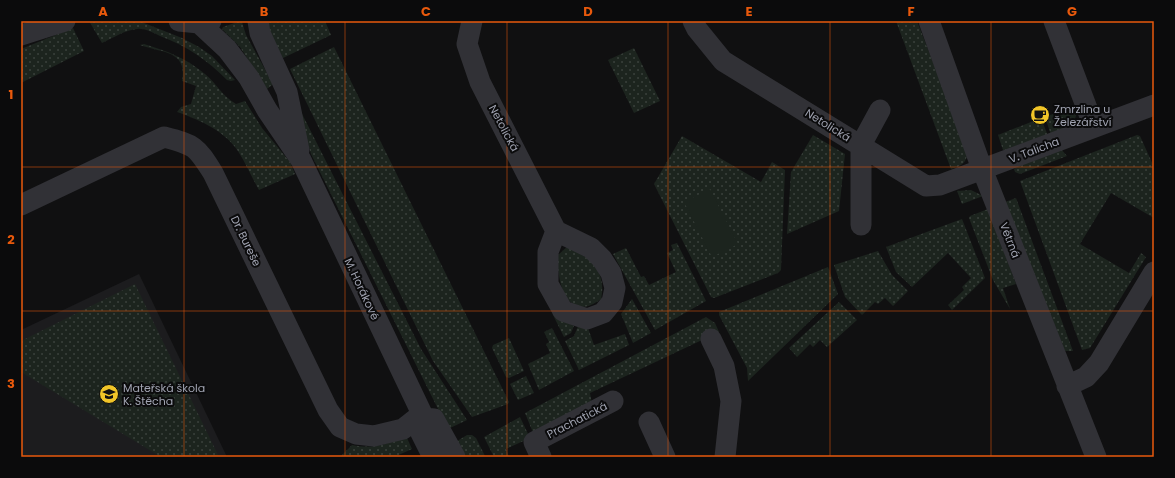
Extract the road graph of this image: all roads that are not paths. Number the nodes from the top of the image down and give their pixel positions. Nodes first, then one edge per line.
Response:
1 (36, 21) edge
2 (65, 21) edge
3 (258, 21) edge
4 (472, 21) edge
5 (693, 21) edge
6 (929, 21) edge
7 (1054, 21) edge
8 (196, 22) edge
9 (21, 35) edge
10 (1154, 105) edge
11 (880, 110) dead end
12 (1094, 127) junction
13 (861, 145) junction
14 (301, 160) junction
15 (982, 169) junction
16 (21, 205) edge
17 (861, 225) dead end
18 (556, 231) dead end
19 (1154, 272) edge
20 (711, 339) dead end
21 (1067, 386) junction
22 (613, 401) dead end
23 (423, 416) junction
24 (649, 422) dead end
25 (433, 457) edge
26 (455, 457) edge
27 (541, 457) edge
28 (665, 457) edge
29 (725, 457) edge
30 (1096, 457) edge

1 - 9 street
2 - 9 street
3 - 14 street, M. Horákové
4 - 18 street, Netolická
5 - 13 street, Netolická
6 - 15 street, Větrná
7 - 12 street
8 - 14 street, M. Horákové
10 - 12 street, V. Talicha
11 - 13 street
12 - 15 street, V. Talicha
13 - 15 street, Netolická
13 - 17 street
14 - 23 street, M. Horákové
15 - 21 street, Větrná
16 - 23 street, Dr. Bureše
19 - 21 street
20 - 29 street
21 - 30 street, Větrná
22 - 27 street, Prachatická
23 - 25 street
23 - 26 street
24 - 28 street

